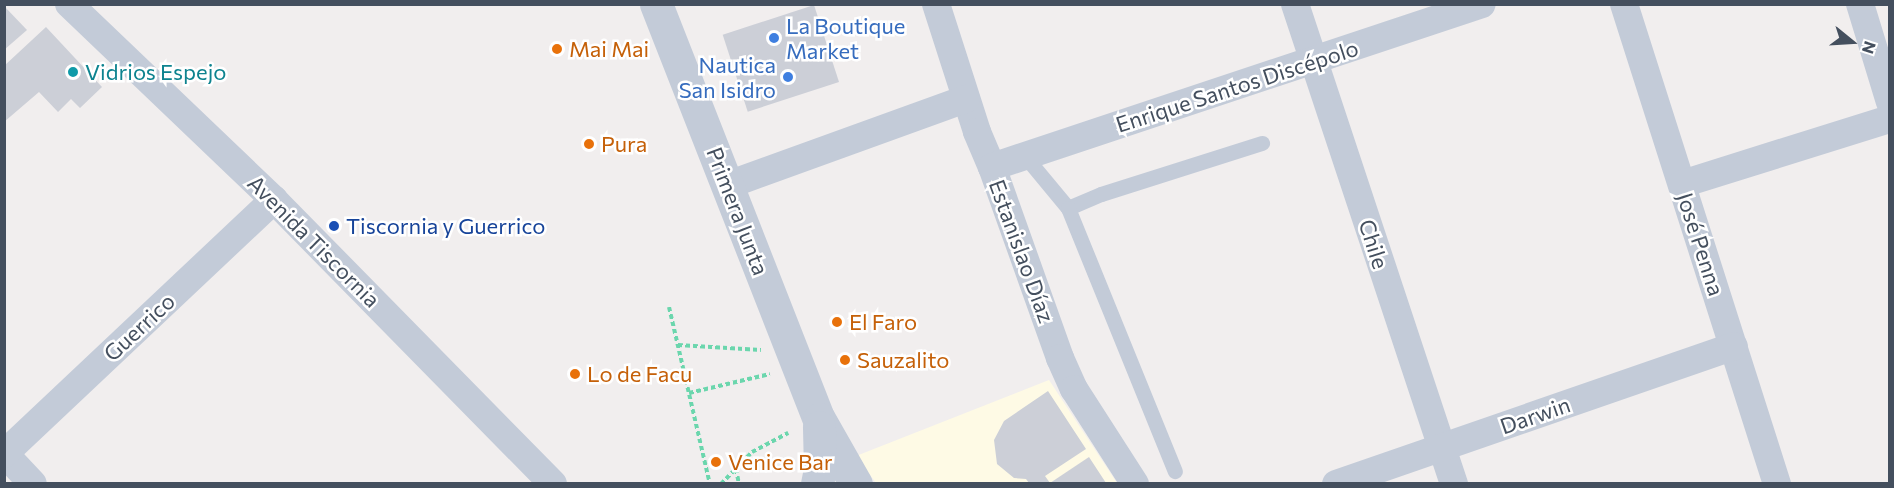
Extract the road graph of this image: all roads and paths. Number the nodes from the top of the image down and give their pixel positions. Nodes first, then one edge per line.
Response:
1 (69, 4) edge
2 (656, 4) edge
3 (936, 4) edge
4 (1295, 4) edge
5 (1482, 4) edge
6 (1624, 4) edge
7 (1860, 4) edge
8 (1313, 61) junction
9 (966, 99) junction
10 (1890, 102) edge
11 (1890, 119) edge
12 (1262, 143) dead end
13 (1024, 155) junction
14 (992, 167) junction
15 (1682, 184) junction
16 (728, 185) junction
17 (274, 200) junction
18 (1068, 208) junction
19 (669, 307) dead end
20 (678, 345) junction
21 (1734, 346) junction
22 (796, 360) junction
23 (689, 393) junction
24 (819, 419) junction
25 (1442, 448) junction
26 (5, 454) edge
27 (736, 468) junction
28 (1175, 471) dead end
29 (33, 483) edge
30 (553, 483) edge
31 (710, 483) edge
32 (721, 483) edge
33 (739, 483) edge
34 (817, 483) edge
35 (856, 483) edge
36 (1135, 483) edge
37 (1336, 483) edge
38 (1454, 483) edge
39 (1777, 483) edge

1 - 17 street, Avenida Tiscornia
2 - 16 street, Primera Junta
3 - 9 street, Estanislao Díaz
4 - 8 street, Chile
5 - 8 street, Enrique Santos Discépolo
6 - 15 street, José Penna
7 - 10 street
8 - 13 street, Enrique Santos Discépolo
8 - 25 street, Chile
9 - 14 street, Estanislao Díaz
9 - 16 street
11 - 15 street
12 - 18 lane
13 - 14 street, Enrique Santos Discépolo
13 - 18 lane
14 - 36 street, Estanislao Díaz
15 - 21 street, José Penna
16 - 22 street, Primera Junta
17 - 26 street, Guerrico
17 - 30 street, Avenida Tiscornia
18 - 28 lane
19 - 20 path
20 - 22 path
20 - 23 path
21 - 25 street, Darwin
21 - 39 street, José Penna
22 - 23 path
22 - 24 street, Primera Junta
23 - 31 path
24 - 27 path
24 - 34 street, Primera Junta
24 - 35 street, Primera Junta
25 - 37 street, Darwin
25 - 38 street, Chile
26 - 29 street
27 - 32 path
27 - 33 path

